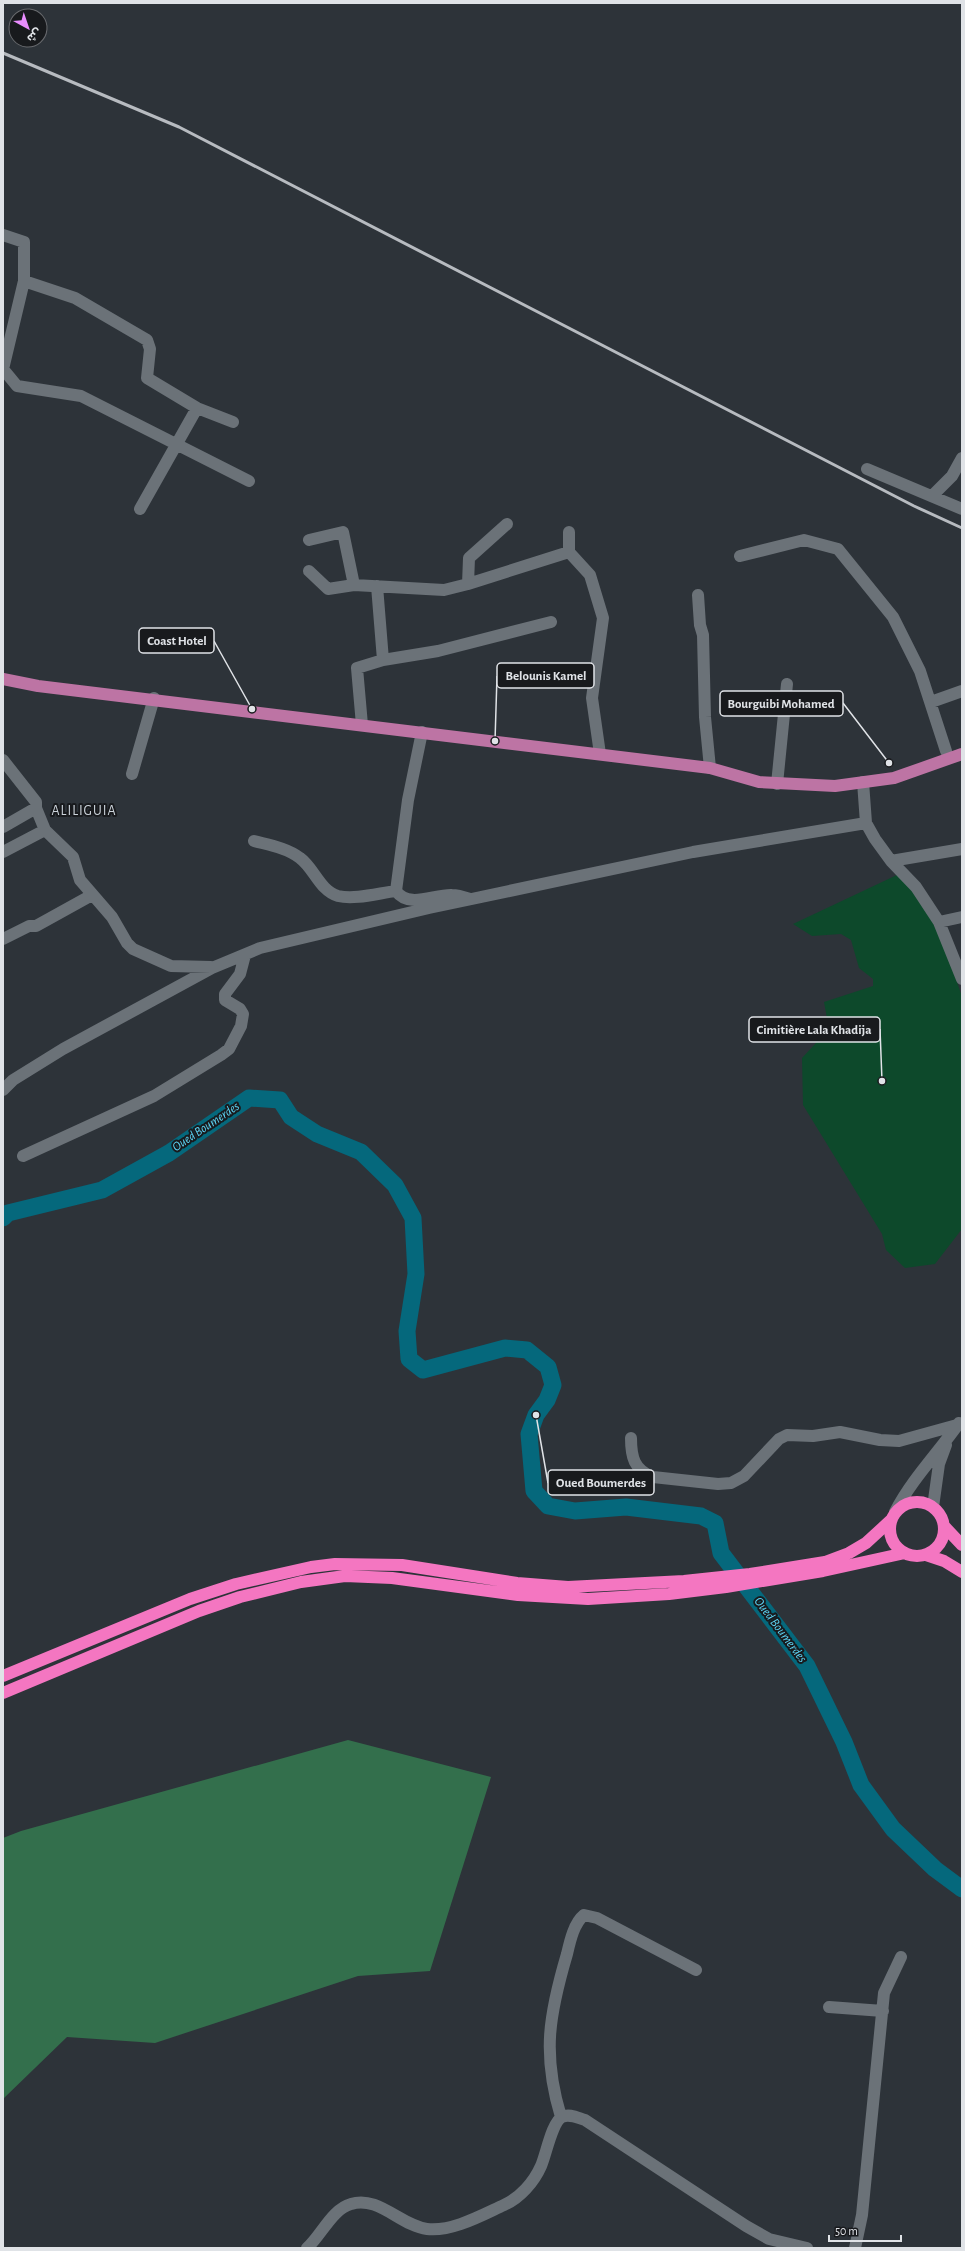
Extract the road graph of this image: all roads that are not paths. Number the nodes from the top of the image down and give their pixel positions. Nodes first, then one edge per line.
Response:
1 (3, 235) edge
2 (24, 281) junction
3 (196, 408) junction
4 (233, 422) dead end
5 (176, 444) junction
6 (962, 458) edge
7 (867, 469) dead end
8 (249, 481) dead end
9 (932, 496) junction
10 (140, 509) dead end
11 (962, 509) edge
12 (508, 524) dead end
13 (569, 532) dead end
14 (309, 540) dead end
15 (569, 552) junction
16 (740, 556) dead end
17 (309, 571) dead end
18 (468, 584) junction
19 (354, 585) junction
20 (377, 586) junction
21 (698, 595) dead end
22 (551, 622) dead end
23 (383, 660) junction
24 (3, 679) edge
25 (787, 684) dead end
26 (962, 691) edge
27 (154, 698) junction
28 (931, 702) junction
29 (362, 725) junction
30 (422, 732) junction
31 (962, 745) edge
32 (946, 751) junction
33 (600, 754) junction
34 (962, 754) edge
35 (3, 760) edge
36 (710, 768) junction
37 (132, 774) dead end
38 (877, 780) junction
39 (863, 782) junction
40 (777, 784) junction
41 (36, 808) junction
42 (866, 823) junction
43 (3, 827) edge
44 (45, 830) junction
45 (254, 841) dead end
46 (962, 849) edge
47 (3, 852) edge
48 (891, 861) junction
49 (396, 891) junction
50 (92, 895) junction
51 (473, 900) junction
52 (962, 917) edge
53 (939, 922) junction
54 (3, 939) edge
55 (245, 955) junction
56 (212, 968) junction
57 (962, 979) edge
58 (3, 1090) edge
59 (24, 1156) dead end
60 (960, 1422) edge
61 (631, 1438) dead end
62 (948, 1438) junction
63 (933, 1507) junction
64 (893, 1516) junction
65 (944, 1526) junction
66 (962, 1545) edge
67 (905, 1554) junction
68 (926, 1554) junction
69 (962, 1572) edge
70 (752, 1578) junction
71 (724, 1582) junction
72 (3, 1676) edge
73 (3, 1693) edge
74 (900, 1957) dead end
75 (696, 1970) dead end
76 (829, 2006) dead end
77 (883, 2011) junction
78 (561, 2117) junction
79 (306, 2248) edge
80 (807, 2248) edge
81 (856, 2248) edge

1 - 2 street
2 - 3 street
2 - 5 street
3 - 4 street
3 - 5 street
5 - 8 street
5 - 10 street
6 - 9 street
7 - 9 street
9 - 11 street
12 - 18 street
13 - 15 street
14 - 19 street
15 - 18 street
15 - 33 street
16 - 28 street
17 - 19 street
18 - 20 street
19 - 20 street
20 - 23 street
21 - 36 street
22 - 23 street
23 - 29 street
24 - 27 main road
25 - 40 street
26 - 28 street
27 - 29 main road
27 - 37 street
28 - 32 street
29 - 30 main road
30 - 33 main road
30 - 49 street
31 - 32 main road
32 - 38 main road
33 - 36 main road
34 - 38 main road
35 - 41 street
36 - 40 main road
38 - 39 main road
39 - 40 main road
39 - 42 street
41 - 43 street
41 - 44 street
42 - 48 street
42 - 51 street
44 - 47 street
44 - 50 street
45 - 49 street
46 - 48 street
48 - 53 street
49 - 51 street
50 - 54 street
50 - 56 street
51 - 55 street
52 - 53 street
53 - 57 street
55 - 56 street
55 - 59 street
56 - 58 street
60 - 61 street
60 - 62 street
62 - 63 street
62 - 64 street
63 - 64 highway
63 - 65 highway
64 - 67 highway
64 - 70 highway
65 - 66 highway
65 - 68 highway
67 - 68 highway
67 - 70 highway
68 - 69 highway
70 - 71 highway
71 - 72 highway
71 - 73 highway
74 - 77 street
75 - 78 street
76 - 77 street
77 - 81 street
78 - 79 street
78 - 80 street

